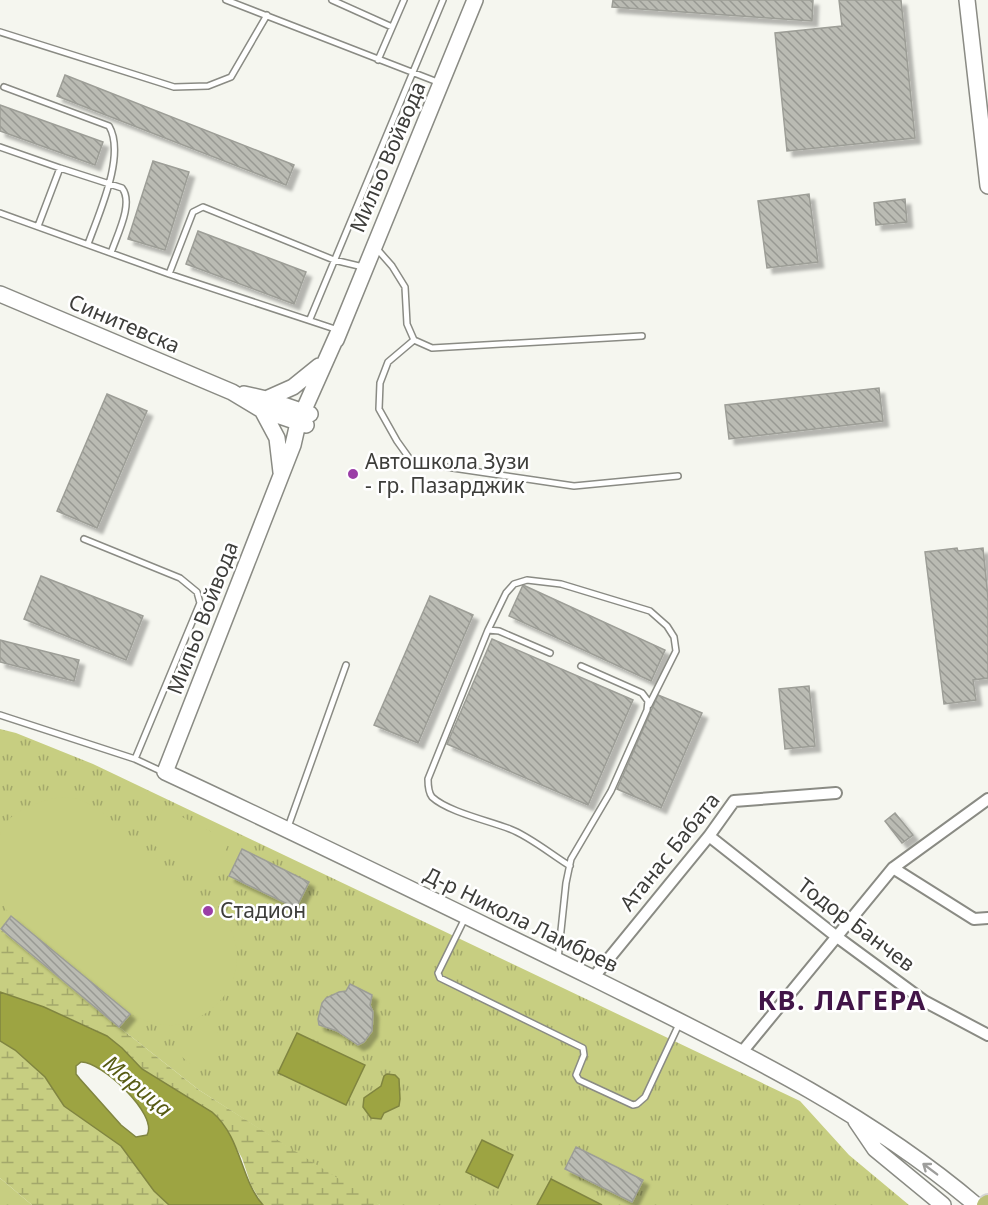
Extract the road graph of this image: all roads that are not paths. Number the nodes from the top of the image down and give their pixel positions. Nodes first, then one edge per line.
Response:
1 (226, 0) edge
2 (332, 0) edge
3 (404, 0) edge
4 (443, 0) edge
5 (475, 0) edge
6 (968, 0) edge
7 (267, 15) junction
8 (392, 27) junction
9 (0, 32) edge
10 (378, 60) junction
11 (413, 72) junction
12 (442, 83) junction
13 (982, 85) edge
14 (4, 87) dead end
15 (0, 147) edge
16 (60, 168) junction
17 (109, 183) junction
18 (988, 186) edge
19 (0, 213) edge
20 (38, 226) junction
21 (88, 244) junction
22 (374, 246) junction
23 (111, 252) junction
24 (334, 260) junction
25 (365, 267) junction
26 (169, 274) junction
27 (0, 294) edge
28 (309, 320) junction
29 (339, 331) junction
30 (642, 336) dead end
31 (414, 340) junction
32 (324, 362) junction
33 (264, 404) junction
34 (304, 418) junction
35 (281, 475) junction
36 (678, 476) dead end
37 (84, 539) dead end
38 (489, 630) junction
39 (550, 653) dead end
40 (346, 665) dead end
41 (581, 666) dead end
42 (647, 710) junction
43 (0, 715) edge
44 (135, 759) junction
45 (165, 772) junction
46 (836, 793) dead end
47 (988, 799) edge
48 (288, 829) junction
49 (709, 836) junction
50 (570, 866) junction
51 (893, 868) junction
52 (466, 916) junction
53 (988, 918) edge
54 (837, 937) junction
55 (557, 960) junction
56 (593, 978) junction
57 (680, 1021) junction
58 (988, 1035) edge
59 (742, 1052) junction
60 (853, 1116) junction
61 (942, 1205) edge
62 (976, 1205) edge

1 - 7 lane
2 - 8 lane
3 - 8 lane
4 - 11 lane
5 - 12 street, Мильо Войвода
6 - 13 street
7 - 9 lane
7 - 10 lane
8 - 10 lane
10 - 11 lane
11 - 12 lane
11 - 24 lane
12 - 22 street, Мильо Войвода
13 - 18 street
14 - 17 lane
15 - 16 lane
16 - 17 lane
16 - 20 lane
17 - 21 lane
17 - 23 lane
19 - 20 lane
20 - 21 lane
21 - 23 lane
22 - 25 street, Мильо Войвода
22 - 31 lane
23 - 26 lane
24 - 25 lane
24 - 26 lane
24 - 28 lane
25 - 29 street, Мильо Войвода
26 - 28 lane
27 - 33 street, Синитевска
28 - 29 lane
29 - 32 street, Мильо Войвода
29 - 34 street, Мильо Войвода
30 - 31 lane
31 - 36 lane
32 - 33 street
32 - 34 street, Мильо Войвода
33 - 34 street, Синитевска
33 - 35 street
34 - 35 street, Мильо Войвода
35 - 45 street, Мильо Войвода
37 - 44 lane
38 - 39 lane
38 - 42 lane
38 - 50 lane
40 - 48 lane
41 - 42 lane
42 - 50 lane
43 - 44 lane
44 - 45 lane
45 - 48 street, Д-р Никола Ламбрев
46 - 49 street, Атанас Бабата
47 - 51 street
48 - 52 street, Д-р Никола Ламбрев
49 - 54 street, Тодор Банчев
49 - 56 street, Атанас Бабата
50 - 55 lane
51 - 53 street
51 - 54 street
52 - 55 street, Д-р Никола Ламбрев
52 - 57 lane
54 - 58 street, Тодор Банчев
54 - 59 street
55 - 56 street, Д-р Никола Ламбрев
56 - 57 street, Д-р Никола Ламбрев
57 - 59 street, Д-р Никола Ламбрев
59 - 60 street, Д-р Никола Ламбрев
60 - 61 street, Д-р Никола Ламбрев
62 -> 60 street, Д-р Никола Ламбрев

